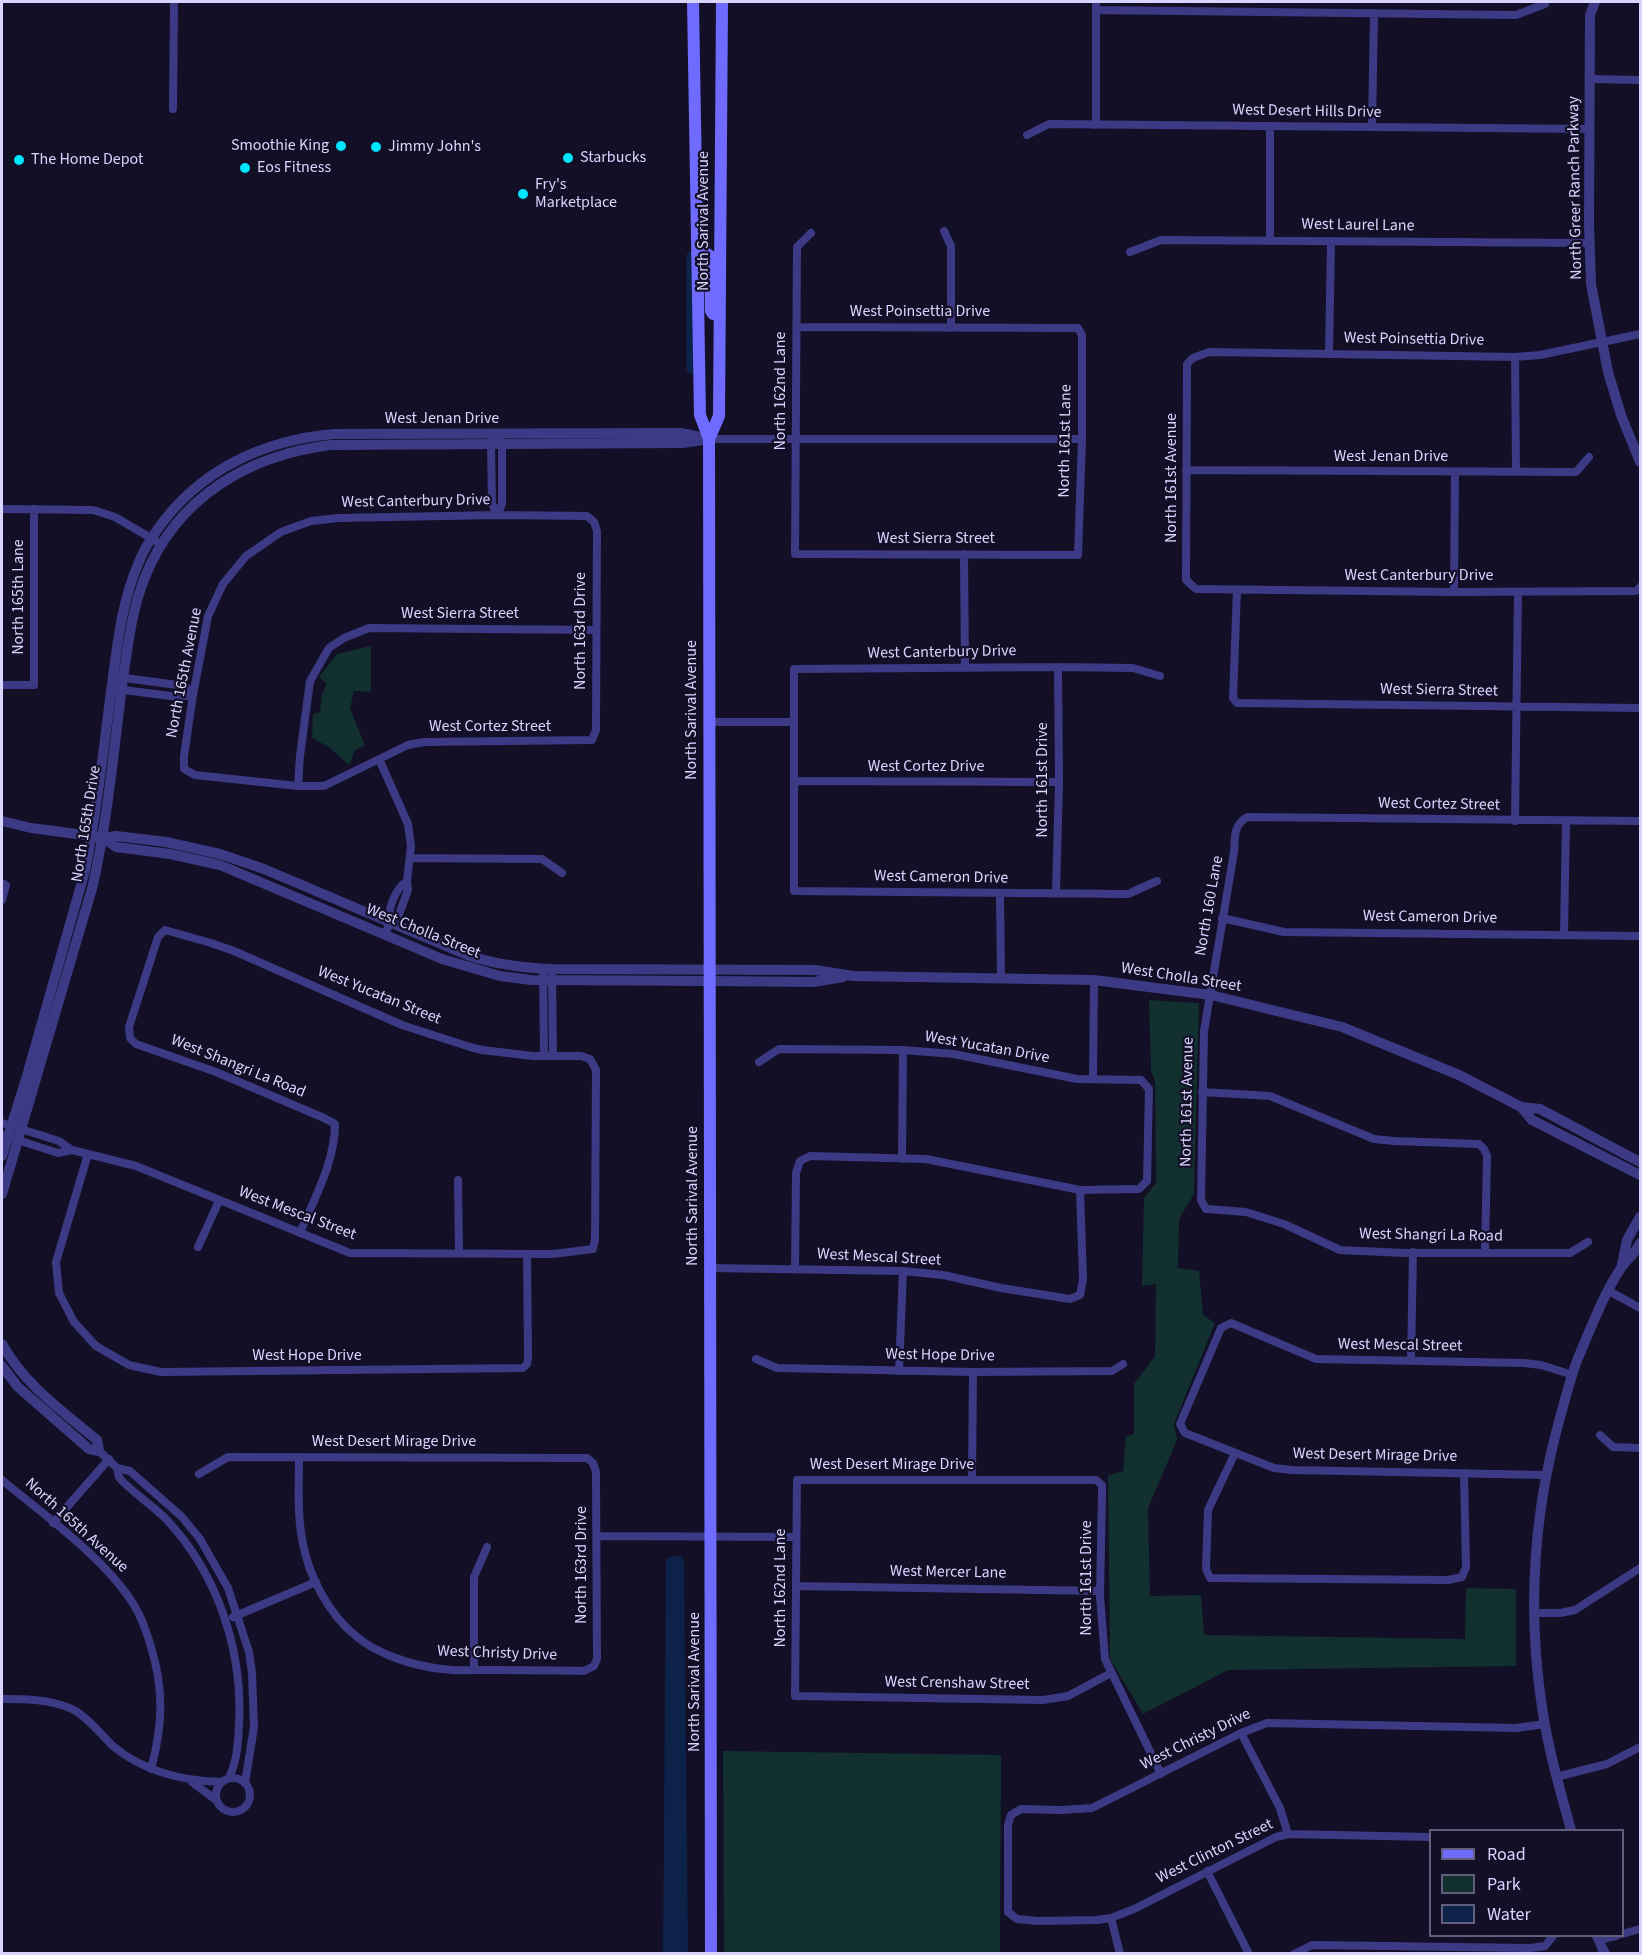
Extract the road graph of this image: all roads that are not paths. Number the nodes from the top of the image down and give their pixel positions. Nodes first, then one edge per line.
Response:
1 (174, 2) edge
2 (693, 2) edge
3 (722, 2) edge
4 (1585, 2) edge
5 (1595, 2) edge
6 (1545, 4) dead end
7 (1096, 6) edge
8 (1374, 13) junction
9 (1590, 15) junction
10 (1590, 79) junction
11 (1641, 80) edge
12 (173, 109) dead end
13 (1096, 125) junction
14 (1270, 126) junction
15 (1372, 127) junction
16 (1589, 129) junction
17 (1027, 135) dead end
18 (944, 231) dead end
19 (811, 233) dead end
20 (1270, 239) junction
21 (1331, 241) junction
22 (1589, 243) junction
23 (1130, 252) dead end
24 (697, 253) junction
25 (720, 315) junction
26 (797, 327) junction
27 (951, 328) junction
28 (1078, 328) joint
29 (1641, 334) edge
30 (1601, 342) junction
31 (1329, 354) junction
32 (1515, 357) junction
33 (1187, 364) joint
34 (496, 434) junction
35 (709, 439) junction
36 (796, 439) junction
37 (1082, 440) junction
38 (496, 445) junction
39 (1589, 456) dead end
40 (1641, 462) edge
41 (1186, 471) junction
42 (1455, 472) junction
43 (1516, 472) junction
44 (189, 493) joint
45 (197, 502) joint
46 (2, 509) edge
47 (34, 509) junction
48 (498, 515) junction
49 (594, 522) joint
50 (156, 541) junction
51 (795, 554) joint
52 (964, 554) junction
53 (1077, 555) joint
54 (246, 556) joint
55 (1641, 587) edge
56 (1196, 589) joint
57 (1237, 590) junction
58 (1454, 592) junction
59 (1518, 592) junction
60 (596, 630) junction
61 (1058, 667) junction
62 (965, 668) junction
63 (1160, 676) dead end
64 (118, 677) junction
65 (2, 685) edge
66 (116, 689) junction
67 (193, 695) junction
68 (1516, 708) junction
69 (1641, 708) edge
70 (708, 722) junction
71 (794, 722) junction
72 (592, 740) joint
73 (379, 759) junction
74 (184, 769) joint
75 (794, 781) junction
76 (1059, 782) junction
77 (297, 786) junction
78 (2, 821) edge
79 (1515, 821) junction
80 (1566, 821) junction
81 (1641, 822) edge
82 (1238, 823) joint
83 (98, 837) junction
84 (411, 858) junction
85 (562, 873) dead end
86 (1156, 881) dead end
87 (4, 884) edge
88 (1000, 893) junction
89 (1056, 894) junction
90 (2, 900) edge
91 (1222, 918) junction
92 (388, 929) junction
93 (1564, 935) junction
94 (1641, 936) edge
95 (547, 974) junction
96 (709, 975) junction
97 (1001, 978) junction
98 (1094, 980) junction
99 (1211, 995) junction
100 (130, 1038) joint
101 (903, 1050) junction
102 (549, 1056) junction
103 (759, 1062) dead end
104 (1093, 1078) junction
105 (1202, 1092) junction
106 (1521, 1107) junction
107 (10, 1132) edge
108 (88, 1154) junction
109 (2, 1156) edge
110 (902, 1159) junction
111 (1641, 1162) edge
112 (1641, 1175) edge
113 (458, 1180) dead end
114 (1080, 1190) junction
115 (2, 1194) edge
116 (219, 1201) junction
117 (1206, 1209) joint
118 (1641, 1217) edge
119 (300, 1233) junction
120 (1588, 1242) dead end
121 (1641, 1243) edge
122 (198, 1247) dead end
123 (593, 1249) joint
124 (459, 1252) junction
125 (1413, 1252) junction
126 (1485, 1252) junction
127 (528, 1254) junction
128 (709, 1268) junction
129 (1621, 1268) junction
130 (795, 1269) junction
131 (903, 1271) junction
132 (1609, 1291) junction
133 (1641, 1308) edge
134 (2, 1344) edge
135 (756, 1359) dead end
136 (1411, 1361) junction
137 (1123, 1364) dead end
138 (2, 1366) edge
139 (899, 1371) junction
140 (973, 1372) junction
141 (1573, 1375) junction
142 (1180, 1424) joint
143 (1600, 1435) dead end
144 (1641, 1448) edge
145 (99, 1451) junction
146 (1235, 1453) junction
147 (299, 1457) junction
148 (109, 1459) junction
149 (593, 1463) joint
150 (117, 1468) junction
151 (1464, 1473) junction
152 (199, 1474) dead end
153 (1546, 1475) junction
154 (2, 1480) edge
155 (797, 1480) joint
156 (972, 1480) junction
157 (1096, 1480) joint
158 (54, 1523) junction
159 (597, 1536) junction
160 (712, 1536) junction
161 (796, 1537) junction
162 (488, 1547) dead end
163 (1641, 1568) edge
164 (316, 1581) junction
165 (796, 1586) junction
166 (1100, 1591) junction
167 (1534, 1613) junction
168 (238, 1615) junction
169 (225, 1620) junction
170 (594, 1666) joint
171 (474, 1670) junction
172 (1111, 1673) junction
173 (795, 1696) joint
174 (2, 1699) edge
175 (1545, 1724) junction
176 (1241, 1734) junction
177 (1641, 1747) edge
178 (151, 1768) junction
179 (1161, 1774) junction
180 (1556, 1777) junction
181 (225, 1780) junction
182 (192, 1781) junction
183 (245, 1783) junction
184 (216, 1800) junction
185 (1571, 1829) edge
186 (1288, 1834) junction
187 (1429, 1837) edge
188 (1207, 1871) junction
189 (1111, 1918) junction
190 (1017, 1919) joint
191 (1641, 1929) edge
192 (1624, 1934) edge
193 (1552, 1937) edge
194 (1598, 1938) edge
195 (711, 1953) edge
196 (1120, 1953) edge
197 (1249, 1953) edge
198 (1294, 1953) edge
199 (1595, 1953) edge
200 (1605, 1953) edge

1 - 12 street
2 - 24 main road, North Sarival Avenue
3 - 25 main road, North Sarival Avenue
4 - 9 street, North Greer Ranch Parkway
5 - 9 street, North Greer Ranch Parkway
6 - 8 street
7 - 8 street
7 - 13 street
8 - 15 street
9 - 10 street, North Greer Ranch Parkway
10 - 11 street
10 - 16 street, North Greer Ranch Parkway
13 - 14 street, West Desert Hills Drive
13 - 17 street, West Desert Hills Drive
14 - 15 street, West Desert Hills Drive
14 - 20 street
15 - 16 street, West Desert Hills Drive
16 - 22 street, North Greer Ranch Parkway
18 - 27 street
19 - 26 street, North 162nd Lane
20 - 21 street, West Laurel Lane
20 - 23 street, West Laurel Lane
21 - 22 street, West Laurel Lane
21 - 31 street
22 - 30 street, North Greer Ranch Parkway
24 - 25 main road
24 - 35 main road, North Sarival Avenue
25 - 35 main road, North Sarival Avenue
26 - 27 street, West Poinsettia Drive
26 - 36 street, North 162nd Lane
27 - 28 street, West Poinsettia Drive
28 - 37 street, North 161st Lane
29 - 30 street, West Poinsettia Drive
30 - 32 street, West Poinsettia Drive
30 - 40 street, North Greer Ranch Parkway
31 - 32 street, West Poinsettia Drive
31 - 33 street, West Poinsettia Drive
32 - 43 street
33 - 41 street, North 161st Avenue
34 - 35 street, West Jenan Drive
34 - 38 street
34 - 44 street, West Jenan Drive
35 - 36 street, West Jenan Drive
35 - 38 street, West Jenan Drive
35 - 70 main road, North Sarival Avenue
36 - 37 street, West Jenan Drive
36 - 51 street, North 162nd Lane
37 - 53 street, North 161st Lane
38 - 45 street, West Jenan Drive
38 - 48 street
39 - 43 street, West Jenan Drive
41 - 42 street, West Jenan Drive
41 - 56 street, North 161st Avenue
42 - 43 street, West Jenan Drive
42 - 58 street
44 - 50 street, North 165th Drive
45 - 50 street, North 165th Drive
46 - 47 street
47 - 50 street
47 - 65 street, North 165th Lane
48 - 49 street, West Canterbury Drive
48 - 54 street, West Canterbury Drive
49 - 60 street, North 163rd Drive
50 - 64 street, North 165th Drive
50 - 64 street, North 165th Drive
51 - 52 street, West Sierra Street
52 - 53 street, West Sierra Street
52 - 62 street
54 - 67 street, North 165th Avenue
55 - 59 street, West Canterbury Drive
56 - 57 street, West Canterbury Drive
57 - 58 street, West Canterbury Drive
57 - 68 street, West Sierra Street
58 - 59 street, West Canterbury Drive
59 - 68 street
60 - 72 street, North 163rd Drive
60 - 77 street, West Sierra Street
61 - 62 street, West Canterbury Drive
61 - 63 street, West Canterbury Drive
61 - 76 street, North 161st Drive
62 - 71 street, West Canterbury Drive
64 - 66 street, North 165th Drive
64 - 67 street
66 - 67 street
66 - 83 street, North 165th Drive
67 - 74 street, North 165th Avenue
68 - 69 street, West Sierra Street
68 - 79 street
70 - 71 street
70 - 96 main road, North Sarival Avenue
71 - 75 street
72 - 73 street, West Cortez Street
73 - 77 street, West Cortez Street
73 - 84 street
74 - 77 street, West Cortez Street
75 - 76 street, West Cortez Drive
75 - 88 street, West Cameron Drive
76 - 89 street, North 161st Drive
78 - 83 street, West Cholla Street
79 - 80 street, West Cortez Street
79 - 82 street, West Cortez Street
80 - 81 street, West Cortez Street
80 - 93 street
82 - 91 street, North 160 Lane
83 - 92 street, West Cholla Street
83 - 107 street, North 165th Drive
84 - 85 street
84 - 92 street
86 - 89 street, West Cameron Drive
87 - 90 street
88 - 89 street, West Cameron Drive
88 - 97 street
91 - 93 street, West Cameron Drive
91 - 99 street, North 160 Lane
92 - 95 street, West Cholla Street
93 - 94 street, West Cameron Drive
95 - 96 street, West Cholla Street
95 - 102 street
96 - 97 street, West Cholla Street
96 - 128 main road, North Sarival Avenue
97 - 98 street, West Cholla Street
98 - 99 street, West Cholla Street
98 - 104 street
99 - 105 street, North 161st Avenue
99 - 106 street, West Cholla Street
100 - 102 street, West Yucatan Street
100 - 119 street, West Shangri La Road
101 - 103 street, West Yucatan Drive
101 - 104 street, West Yucatan Drive
101 - 110 street
102 - 123 street, West Yucatan Street
104 - 114 street, West Yucatan Drive
105 - 117 street, North 161st Avenue
105 - 126 street
106 - 111 street, West Cholla Street
106 - 112 street, West Cholla Street
107 - 108 street, West Mescal Street
107 - 109 street, North 165th Drive
107 - 115 street, North 165th Drive
108 - 116 street, West Mescal Street
108 - 127 street, West Hope Drive
110 - 114 street
110 - 130 street
113 - 124 street
114 - 131 street, West Mescal Street
116 - 119 street, West Mescal Street
116 - 122 street
117 - 125 street, West Shangri La Road
118 - 129 street
119 - 124 street, West Mescal Street
120 - 126 street, West Shangri La Road
121 - 129 street
123 - 127 street, West Mescal Street
124 - 127 street, West Mescal Street
125 - 126 street, West Shangri La Road
125 - 136 street
128 - 130 street, West Mescal Street
128 - 160 main road, North Sarival Avenue
129 - 132 street
130 - 131 street, West Mescal Street
131 - 139 street
132 - 133 street
132 - 141 street
134 - 145 street
135 - 139 street, West Hope Drive
136 - 141 street, West Mescal Street
136 - 142 street, West Mescal Street
137 - 140 street, West Hope Drive
138 - 145 street
139 - 140 street, West Hope Drive
140 - 156 street
141 - 153 street
142 - 146 street, West Desert Mirage Drive
143 - 144 street
145 - 148 street
146 - 151 street, West Desert Mirage Drive
146 - 151 street
147 - 149 street, West Desert Mirage Drive
147 - 152 street, West Desert Mirage Drive
147 - 164 street, West Christy Drive
148 - 150 street
148 - 158 street
149 - 159 street, North 163rd Drive
150 - 168 street
150 - 169 street
151 - 153 street, West Desert Mirage Drive
153 - 167 street
154 - 158 street, North 165th Avenue
155 - 156 street, West Desert Mirage Drive
155 - 161 street, North 162nd Lane
156 - 157 street, West Desert Mirage Drive
157 - 166 street, North 161st Drive
158 - 178 street, North 165th Avenue
159 - 160 street
159 - 170 street, North 163rd Drive
160 - 161 street
160 - 195 main road, North Sarival Avenue
161 - 165 street, North 162nd Lane
162 - 171 street
163 - 167 street
164 - 168 street
164 - 171 street, West Christy Drive
165 - 166 street, West Mercer Lane
165 - 173 street, North 162nd Lane
166 - 172 street, North 161st Drive
167 - 175 street
168 - 169 street
168 - 183 street
169 - 181 street
170 - 171 street, West Christy Drive
172 - 173 street, West Crenshaw Street
172 - 179 street, North 161st Drive
174 - 178 street
175 - 176 street, West Christy Drive
175 - 180 street
176 - 179 street, West Christy Drive
176 - 186 street
177 - 180 street
178 - 182 street
179 - 190 street, West Christy Drive
180 - 185 street
181 - 182 street
181 - 183 street
181 - 184 street
182 - 184 street
183 - 184 street
186 - 187 street, West Clinton Street
186 - 188 street, West Clinton Street
188 - 189 street, West Clinton Street
188 - 197 street
189 - 190 street, West Clinton Street
189 - 196 street
191 - 192 street
193 - 198 street
194 - 199 street
194 - 200 street

